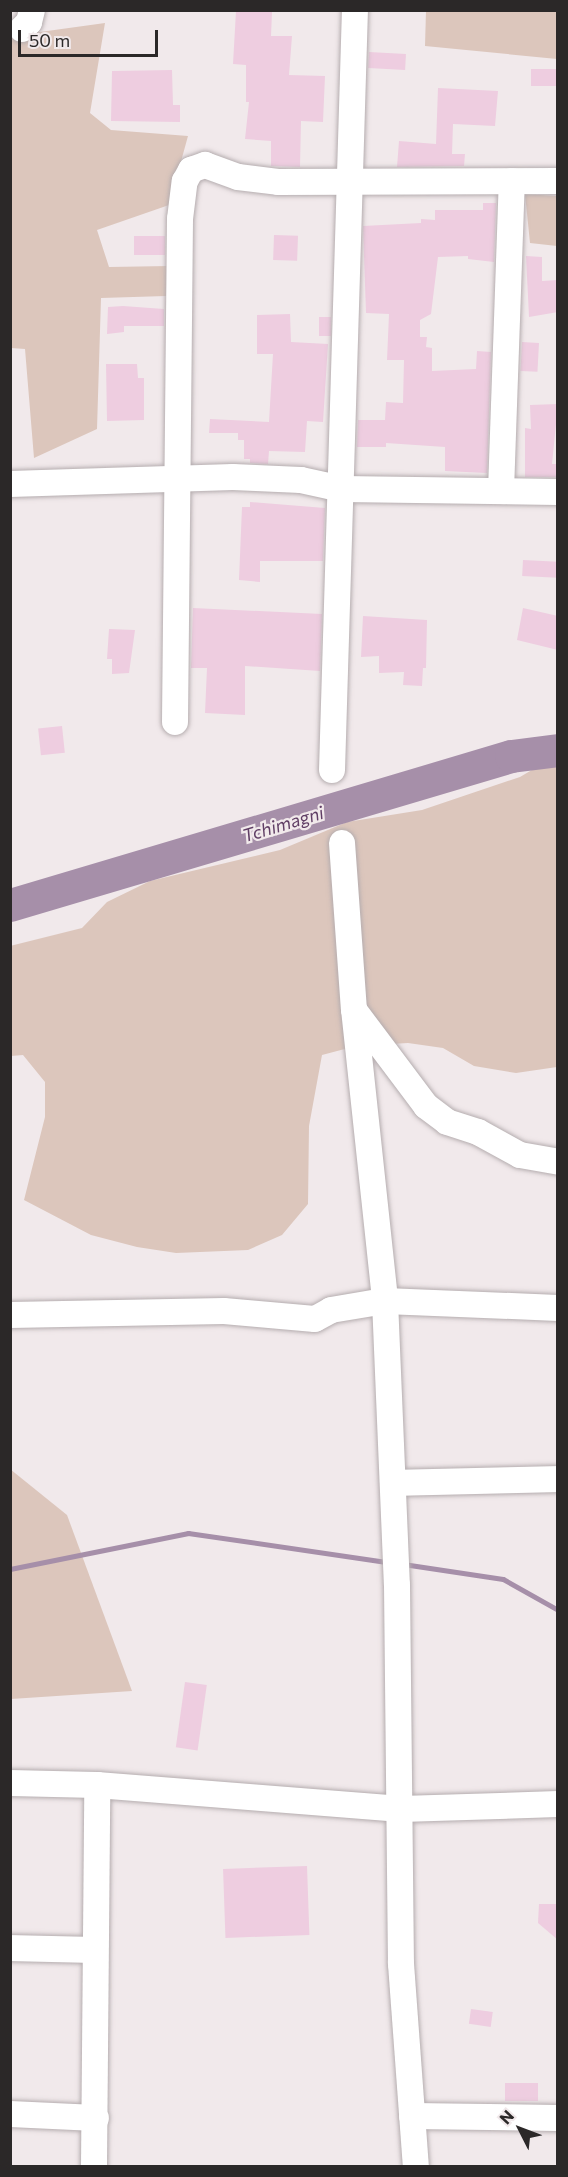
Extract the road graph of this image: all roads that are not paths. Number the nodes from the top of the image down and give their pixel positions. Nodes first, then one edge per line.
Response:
1 (355, 10) edge
2 (512, 181) junction
3 (558, 181) edge
4 (351, 183) junction
5 (179, 481) junction
6 (10, 484) edge
7 (342, 489) junction
8 (501, 491) junction
9 (558, 492) edge
10 (175, 722) dead end
11 (332, 771) dead end
12 (342, 843) dead end
13 (354, 1009) junction
14 (558, 1162) edge
15 (385, 1301) junction
16 (558, 1308) edge
17 (10, 1315) edge
18 (558, 1479) edge
19 (393, 1483) junction
20 (10, 1783) edge
21 (97, 1785) junction
22 (558, 1804) edge
23 (401, 1809) junction
24 (10, 1948) edge
25 (93, 1950) junction
26 (10, 2114) edge
27 (412, 2116) junction
28 (96, 2118) junction
29 (558, 2118) edge
30 (94, 2166) edge
31 (416, 2166) edge

1 - 4 street
2 - 3 street
2 - 4 street
2 - 8 street
4 - 5 street
4 - 7 street
5 - 6 street
5 - 7 street
5 - 10 street
7 - 8 street
7 - 11 street
8 - 9 street
12 - 13 street
13 - 14 street
13 - 15 street
15 - 16 street
15 - 17 street
15 - 19 street
18 - 19 street
19 - 23 street
20 - 21 street
21 - 23 street
21 - 25 street
22 - 23 street
23 - 27 street
24 - 25 street
25 - 28 street
26 - 28 street
27 - 29 street
27 - 31 street
28 - 30 street

